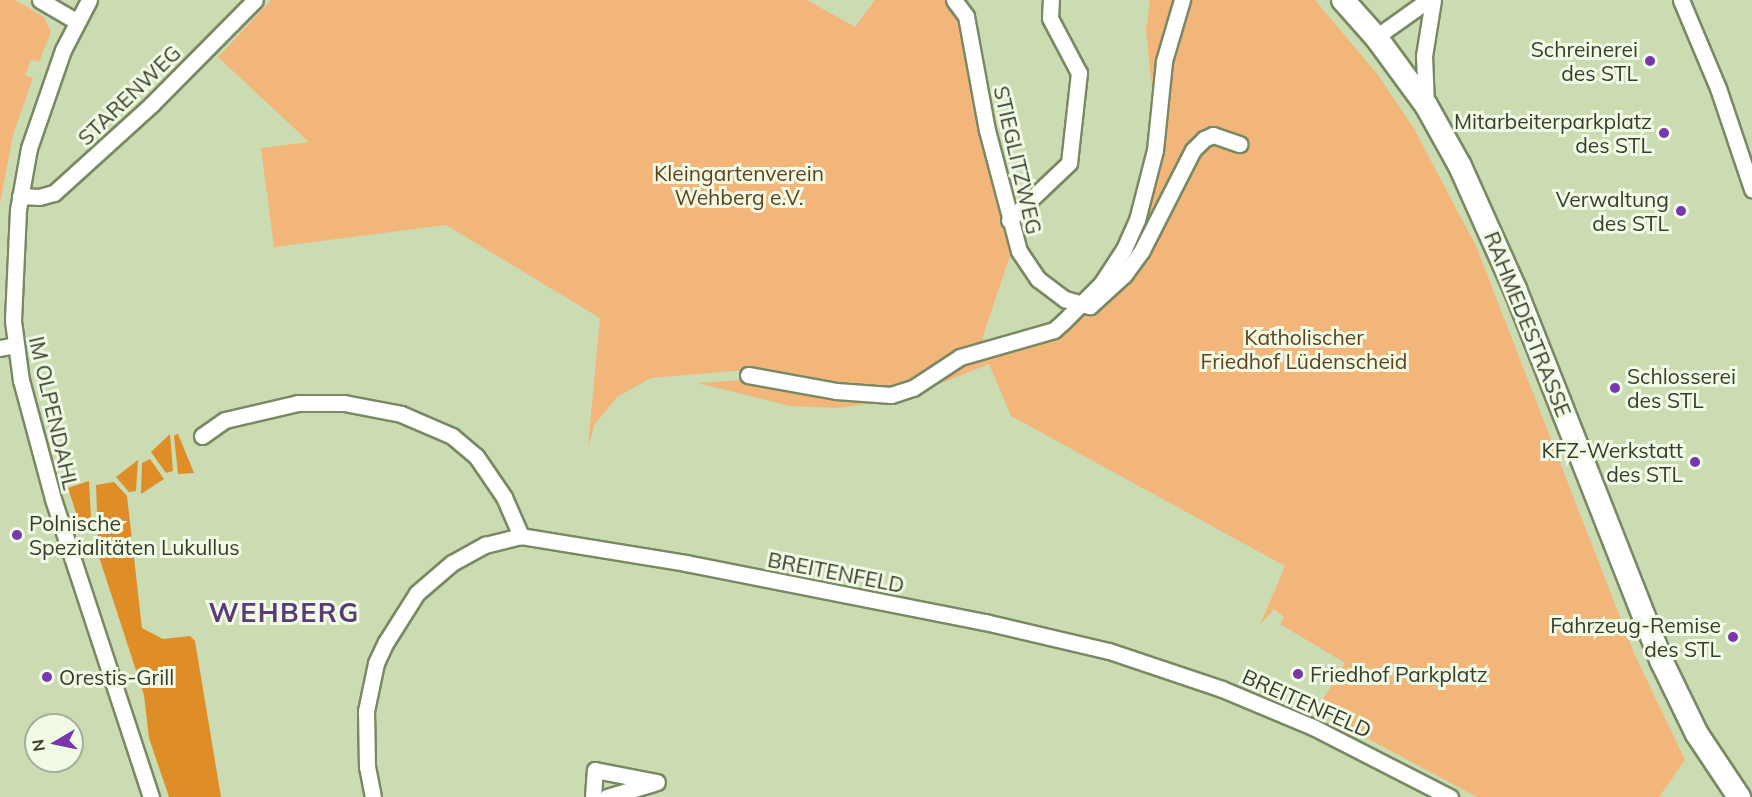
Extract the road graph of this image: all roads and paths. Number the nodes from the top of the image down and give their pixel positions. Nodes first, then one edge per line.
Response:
1 (40, 0) edge
2 (89, 0) edge
3 (255, 0) edge
4 (954, 0) edge
5 (1051, 0) edge
6 (1182, 0) edge
7 (1343, 0) edge
8 (1428, 0) edge
9 (1433, 0) edge
10 (1681, 0) edge
11 (76, 21) junction
12 (1376, 37) junction
13 (1426, 105) junction
14 (1239, 144) dead end
15 (1752, 189) edge
16 (20, 196) junction
17 (1009, 220) junction
18 (1079, 306) junction
19 (8, 346) edge
20 (748, 375) dead end
21 (202, 436) dead end
22 (521, 536) junction
23 (151, 797) edge
24 (373, 797) edge
25 (593, 797) edge
26 (607, 797) edge
27 (1450, 797) edge
28 (1739, 797) edge

1 - 11 street
2 - 11 street, IM OLPENDAHL
3 - 16 street, STARENWEG
4 - 17 street, STIEGLITZWEG
5 - 17 street
6 - 18 street
7 - 12 main road, RAHMEDESTRASSE
8 - 12 street
9 - 13 street
10 - 15 street
11 - 16 street, IM OLPENDAHL
12 - 13 main road, RAHMEDESTRASSE
13 - 28 main road, RAHMEDESTRASSE
14 - 18 street
16 - 19 street, IM OLPENDAHL
17 - 18 street, STIEGLITZWEG
18 - 20 street
19 - 23 street, IM OLPENDAHL
21 - 22 street
22 - 24 street, BREITENFELD
22 - 27 street, BREITENFELD
25 - 26 street

